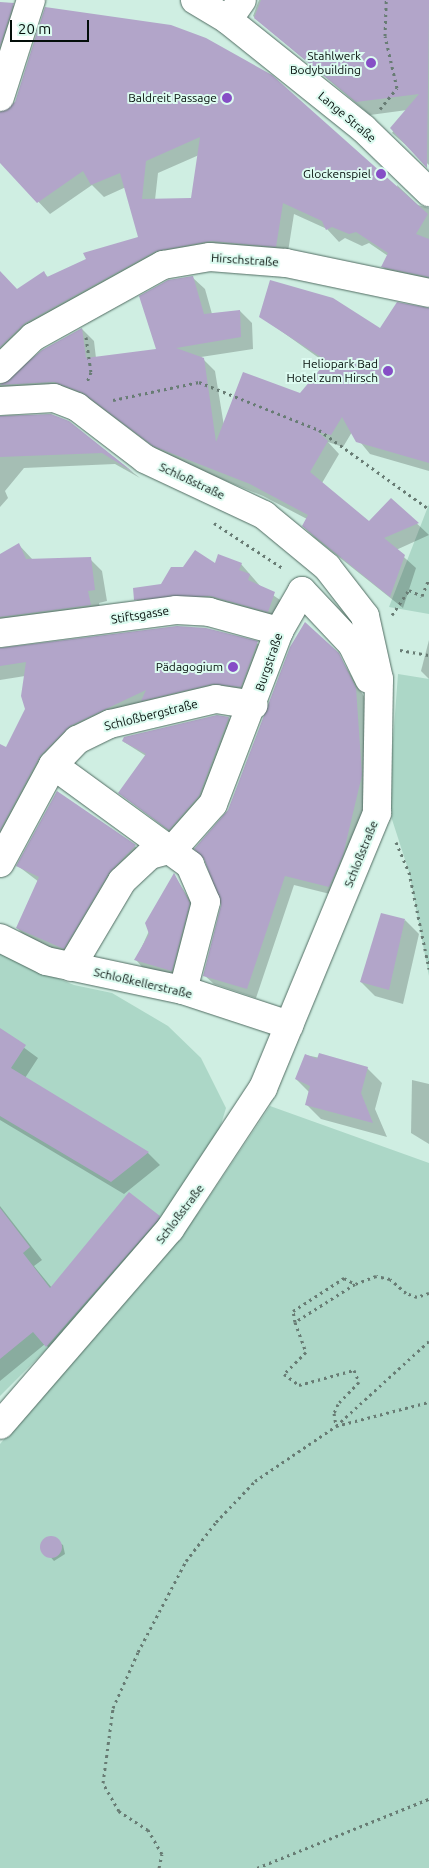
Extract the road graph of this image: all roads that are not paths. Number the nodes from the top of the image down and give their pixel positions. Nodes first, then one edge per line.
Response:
1 (31, 0) edge
2 (195, 0) edge
3 (235, 10) edge
4 (0, 97) edge
5 (427, 185) edge
6 (429, 293) edge
7 (0, 369) edge
8 (0, 401) edge
9 (279, 631) junction
10 (0, 633) edge
11 (379, 698) junction
12 (254, 705) junction
13 (53, 765) junction
14 (173, 849) junction
15 (0, 863) edge
16 (0, 938) edge
17 (71, 967) junction
18 (183, 990) junction
19 (289, 1025) junction
20 (0, 1425) edge

1 - 4 street
2 - 3 street, Lange Straße
3 - 5 street, Lange Straße
6 - 7 street, Hirschstraße
8 - 11 street, Schloßstraße
9 - 10 street, Stiftsgasse
9 - 11 street, Burgstraße
9 - 12 street, Burgstraße
11 - 19 street, Schloßstraße
12 - 13 street, Schloßbergstraße
12 - 14 street, Burgstraße
13 - 14 street
13 - 15 street, Schloßbergstraße
14 - 17 street
14 - 18 street
16 - 17 street, Schloßkellerstraße
17 - 18 street, Schloßkellerstraße
18 - 19 street, Schloßkellerstraße
19 - 20 street, Schloßstraße

